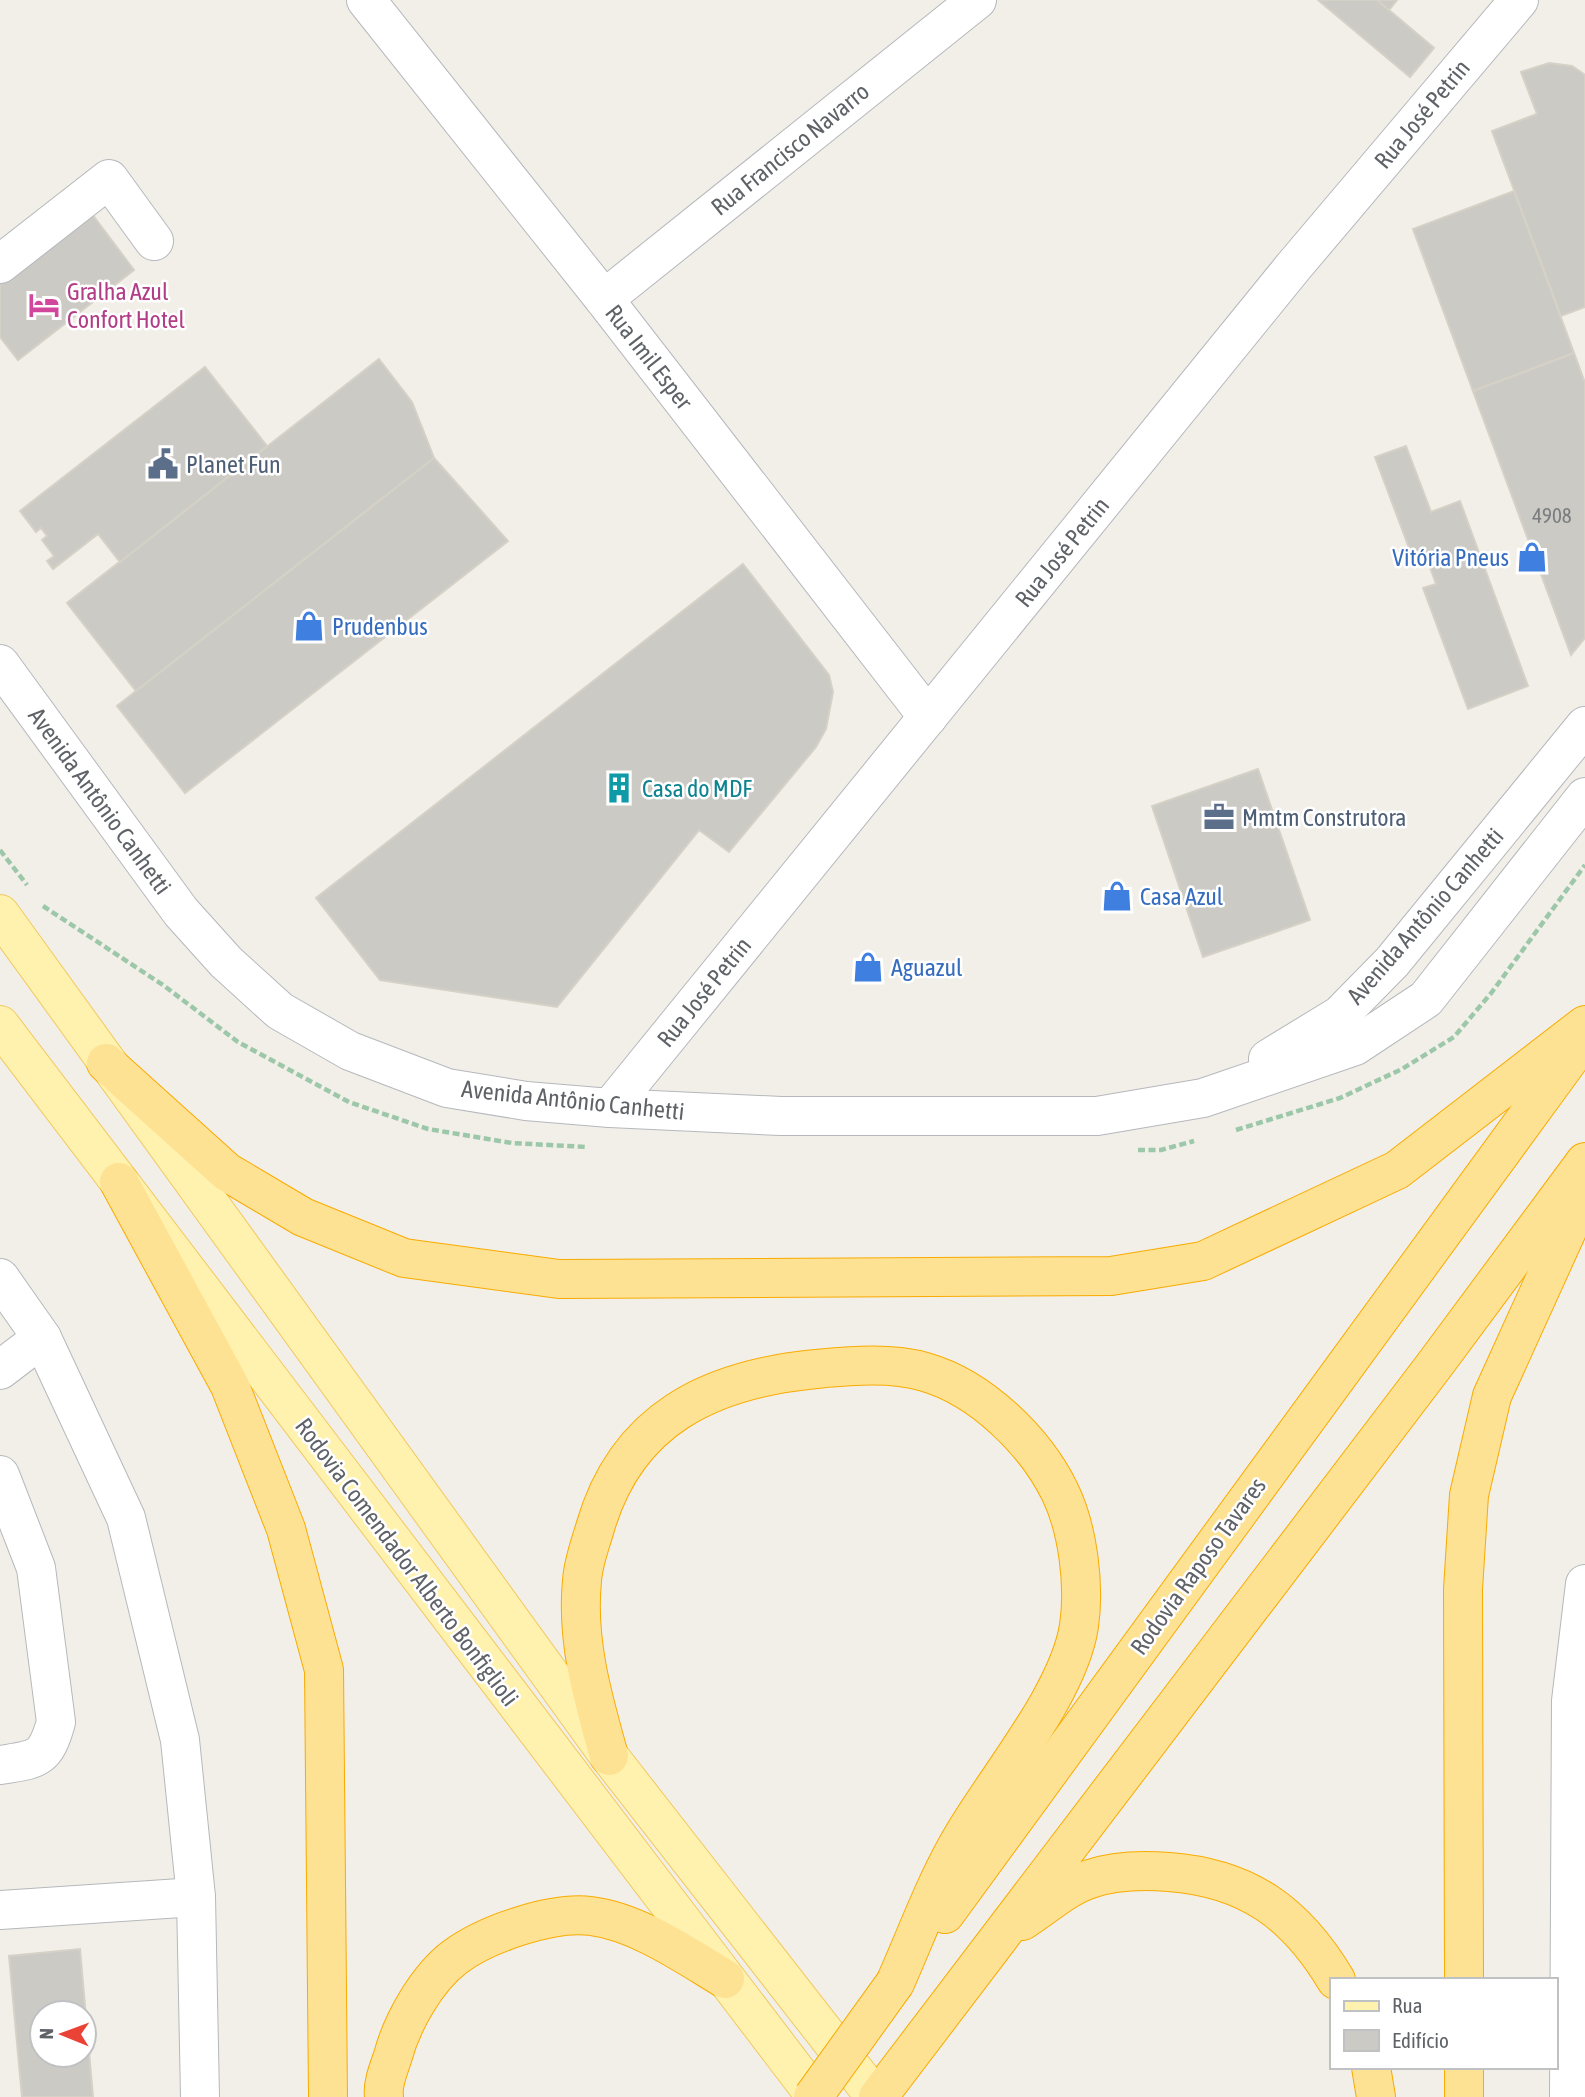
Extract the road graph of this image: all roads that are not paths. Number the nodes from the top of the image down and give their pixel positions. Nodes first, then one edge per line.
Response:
1 (366, 0) edge
2 (1519, 0) edge
3 (966, 3) edge
4 (154, 240) dead end
5 (0, 264) edge
6 (604, 299) junction
7 (0, 664) edge
8 (928, 717) junction
9 (1585, 726) edge
10 (1585, 797) edge
11 (0, 914) edge
12 (0, 1025) edge
13 (1585, 1025) edge
14 (1585, 1037) edge
15 (106, 1063) junction
16 (1203, 1098) junction
17 (610, 1108) junction
18 (1585, 1162) edge
19 (119, 1182) junction
20 (1585, 1191) edge
21 (0, 1278) edge
22 (42, 1338) junction
23 (0, 1370) edge
24 (0, 1475) edge
25 (1585, 1584) edge
26 (609, 1755) junction
27 (0, 1765) edge
28 (196, 1897) junction
29 (0, 1910) edge
30 (1000, 1934) junction
31 (1334, 1978) edge
32 (1464, 1978) edge
33 (725, 1979) junction
34 (895, 1983) junction
35 (1576, 2006) edge
36 (1371, 2069) edge
37 (1464, 2069) edge
38 (200, 2097) edge
39 (328, 2097) edge
40 (384, 2097) edge
41 (815, 2097) edge
42 (877, 2097) edge
43 (1376, 2097) edge
44 (1464, 2097) edge
45 (1569, 2097) edge

1 - 6 street, Rua Imil Esper
2 - 8 street, Rua José Petrin
3 - 6 street, Rua Francisco Navarro
4 - 5 street
6 - 8 street, Rua Imil Esper
7 - 17 street, Avenida Antônio Canhetti
8 - 17 street, Rua José Petrin
9 - 16 street, Avenida Antônio Canhetti
10 - 16 street, Avenida Antônio Canhetti
11 - 15 main road, Rodovia Comendador Alberto Bonfiglioli
12 - 19 main road, Rodovia Comendador Alberto Bonfiglioli
13 - 15 highway
14 - 34 highway, Rodovia Raposo Tavares
15 - 26 main road, Rodovia Comendador Alberto Bonfiglioli
16 - 17 street, Avenida Antônio Canhetti
18 - 30 highway
19 - 33 main road, Rodovia Comendador Alberto Bonfiglioli
19 - 39 highway
20 - 32 highway
21 - 22 street
22 - 23 street
22 - 28 street
24 - 27 street
25 - 35 street
26 - 34 highway
26 - 42 main road, Rodovia Comendador Alberto Bonfiglioli
28 - 29 street
28 - 38 street
30 - 31 highway
30 - 42 highway
33 - 40 highway
33 - 41 main road, Rodovia Comendador Alberto Bonfiglioli
34 - 41 highway, Rodovia Raposo Tavares, bridge
35 - 45 street
36 - 43 highway
37 - 44 highway

